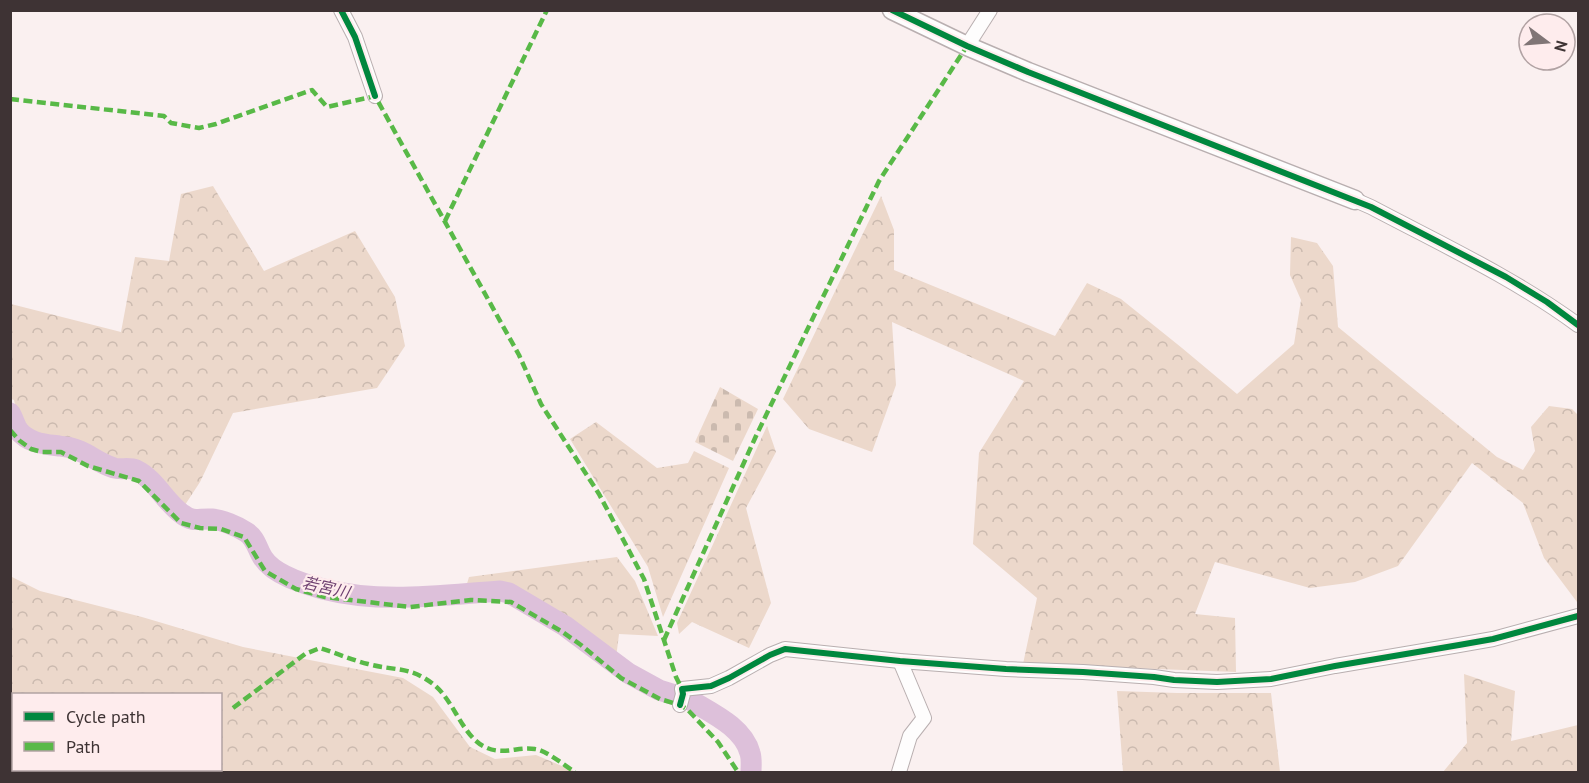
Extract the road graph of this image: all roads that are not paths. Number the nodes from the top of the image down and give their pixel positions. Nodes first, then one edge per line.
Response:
1 (342, 10) edge
2 (892, 10) edge
3 (990, 10) edge
4 (967, 46) junction
5 (375, 96) dead end
6 (1355, 200) joint
7 (1578, 325) edge
8 (1578, 616) edge
9 (900, 661) junction
10 (680, 705) dead end
11 (899, 772) edge

1 - 5 street
2 - 4 street
3 - 4 street
4 - 6 street
6 - 7 street
8 - 9 street
9 - 10 street
9 - 11 street

